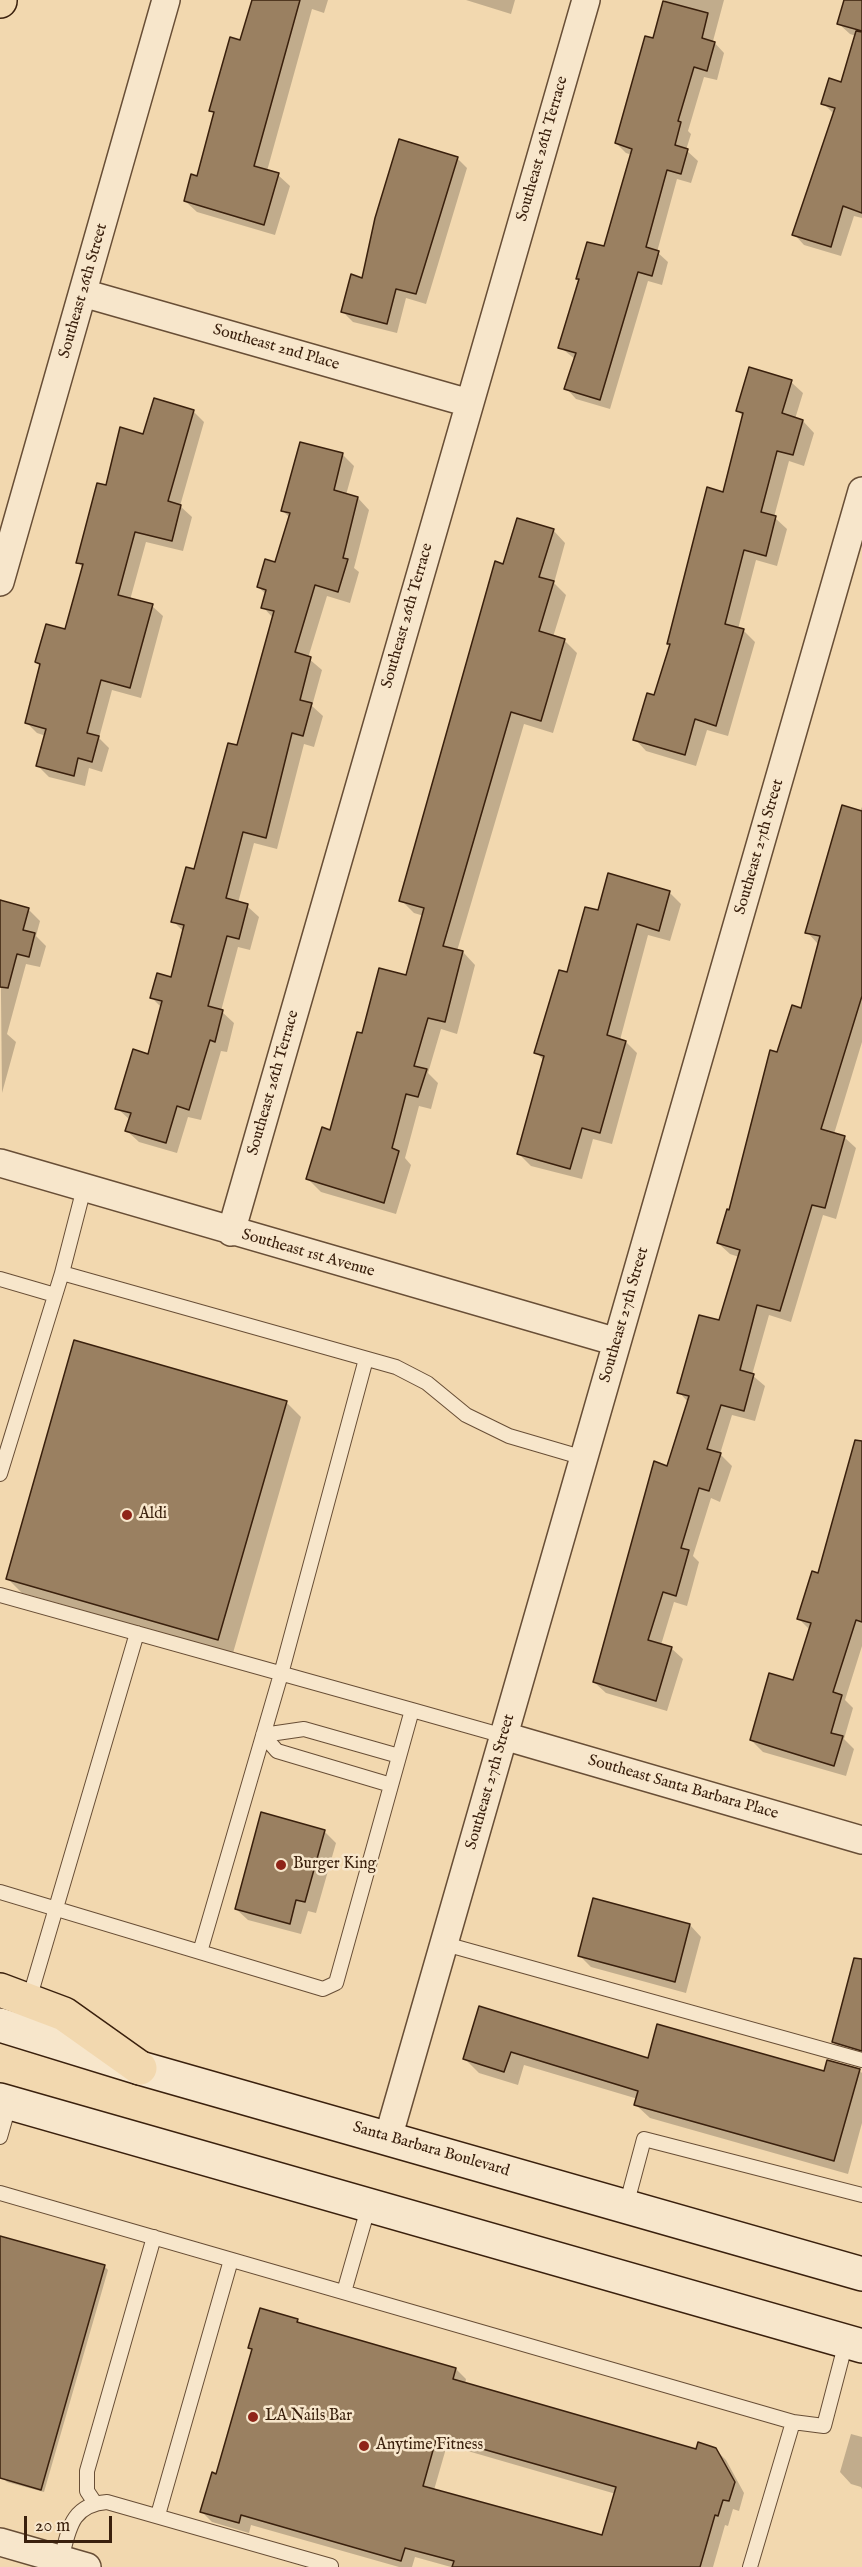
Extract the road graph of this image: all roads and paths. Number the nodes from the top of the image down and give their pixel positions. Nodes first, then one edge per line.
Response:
1 (166, 0) edge
2 (586, 0) edge
3 (83, 293) junction
4 (469, 403) junction
5 (860, 507) edge
6 (0, 582) edge
7 (0, 1163) edge
8 (84, 1188) junction
9 (231, 1232) junction
10 (62, 1273) junction
11 (0, 1279) edge
12 (55, 1295) junction
13 (617, 1342) junction
14 (366, 1359) junction
15 (3, 1451) edge
16 (584, 1458) junction
17 (0, 1474) edge
18 (0, 1595) edge
19 (137, 1633) junction
20 (281, 1674) junction
21 (412, 1710) junction
22 (263, 1735) junction
23 (504, 1736) junction
24 (399, 1756) junction
25 (391, 1785) junction
26 (862, 1840) edge
27 (0, 1892) edge
28 (57, 1909) junction
29 (445, 1944) junction
30 (200, 1952) junction
31 (15, 1995) edge
32 (8, 2027) edge
33 (862, 2060) edge
34 (140, 2068) junction
35 (5, 2101) edge
36 (0, 2137) edge
37 (388, 2138) junction
38 (0, 2193) edge
39 (862, 2195) edge
40 (369, 2205) junction
41 (626, 2206) junction
42 (154, 2237) junction
43 (231, 2260) junction
44 (862, 2274) edge
45 (344, 2292) junction
46 (854, 2344) edge
47 (794, 2422) junction
48 (95, 2503) junction
49 (158, 2515) junction
50 (0, 2542) edge
51 (61, 2560) junction
52 (331, 2566) edge
53 (87, 2567) edge
54 (750, 2567) edge

1 - 3 street, Southeast 26th Street
2 - 4 street, Southeast 26th Terrace
3 - 4 street, Southeast 2nd Place
3 - 6 street, Southeast 26th Street
4 - 9 street, Southeast 26th Terrace
5 - 13 street, Southeast 27th Street
7 - 8 street, Southeast 1st Avenue
8 - 9 street, Southeast 1st Avenue
8 - 10 lane
9 - 13 street, Southeast 1st Avenue
10 - 12 lane
10 - 14 lane
11 - 12 lane
12 - 15 lane
13 - 16 street, Southeast 27th Street
14 - 16 lane
14 - 20 lane
15 - 17 lane
16 - 23 street, Southeast 27th Street
18 - 19 lane
19 - 20 lane
19 - 28 lane
20 - 21 lane
20 - 22 lane
21 - 23 lane
21 - 24 lane
22 - 24 lane
22 - 25 lane
22 - 30 lane
23 - 26 street, Southeast Santa Barbara Place
23 - 29 street, Southeast 27th Street
24 - 25 lane
25 - 30 lane
27 - 28 lane
28 - 30 lane
28 - 31 lane
29 - 33 lane
29 - 37 street, Southeast 27th Street
31 - 32 lane
31 - 34 highway
32 - 34 main road, Santa Barbara Boulevard
34 - 37 main road, Santa Barbara Boulevard
35 - 36 lane
35 - 40 main road
37 - 41 main road, Santa Barbara Boulevard
38 - 42 lane
39 - 41 lane
40 - 45 lane
40 - 46 main road
41 - 44 main road, Santa Barbara Boulevard
42 - 43 lane
42 - 48 lane
43 - 45 lane
43 - 49 lane
45 - 47 lane
46 - 47 lane
47 - 54 lane
48 - 49 lane
48 - 51 lane
49 - 52 lane
50 - 51 street
51 - 53 street

